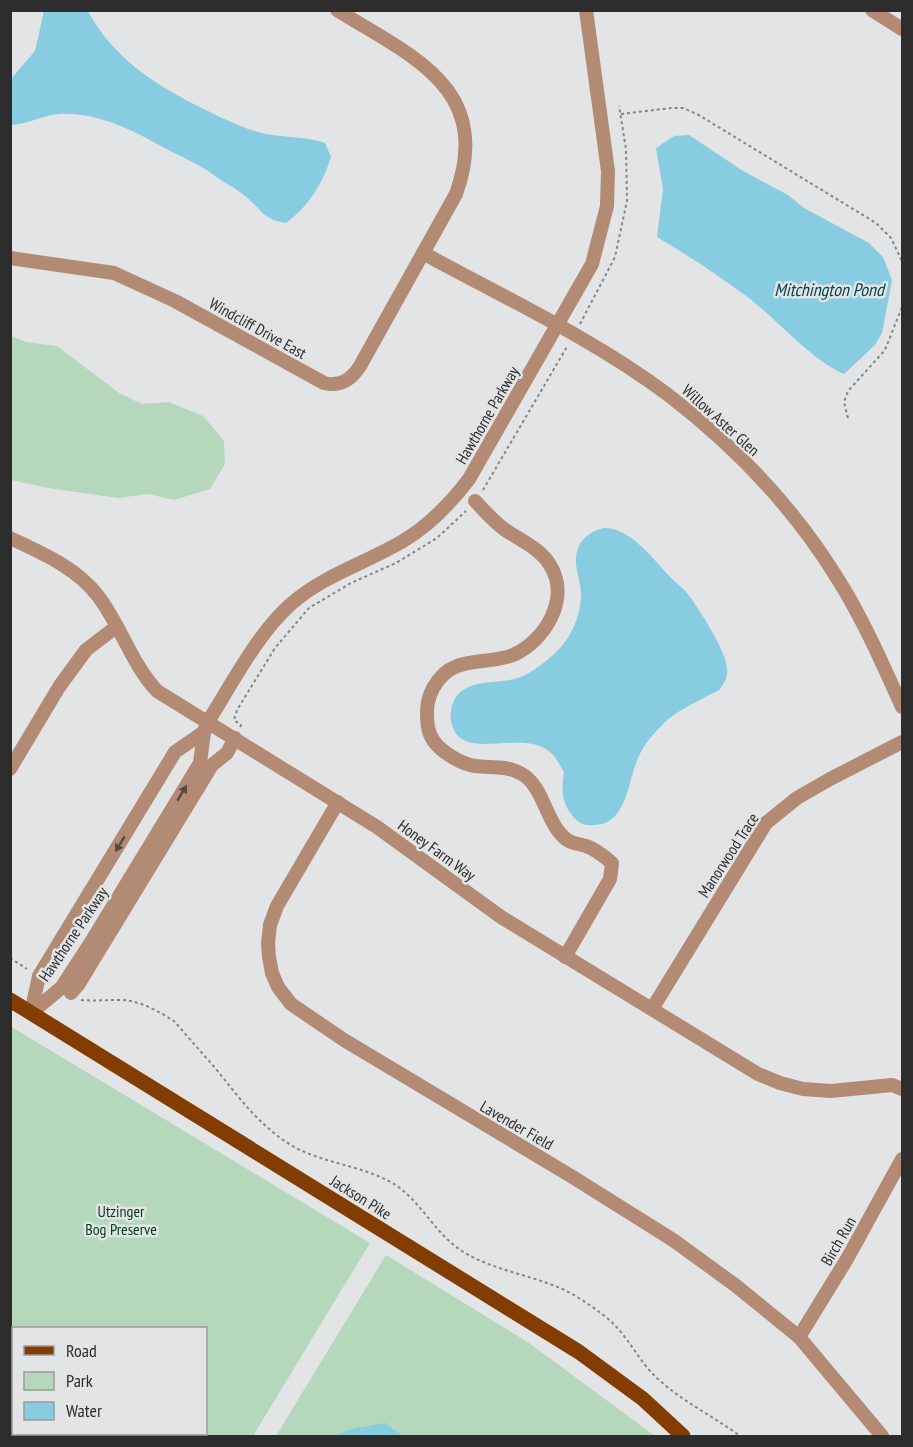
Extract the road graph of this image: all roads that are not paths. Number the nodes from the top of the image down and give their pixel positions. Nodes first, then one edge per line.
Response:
1 (337, 10) edge
2 (586, 10) edge
3 (872, 10) edge
4 (903, 29) edge
5 (423, 253) junction
6 (10, 258) edge
7 (556, 325) junction
8 (475, 501) road end
9 (10, 538) edge
10 (116, 627) junction
11 (903, 707) edge
12 (206, 727) junction
13 (235, 738) junction
14 (903, 742) edge
15 (10, 769) edge
16 (338, 802) junction
17 (565, 957) junction
18 (71, 993) road end
19 (10, 1000) edge
20 (652, 1009) junction
21 (32, 1013) junction
22 (903, 1089) edge
23 (903, 1159) edge
24 (799, 1337) junction
25 (683, 1437) edge
26 (882, 1437) edge

1 - 5 street
2 - 7 street, Hawthorne Parkway
3 - 4 street
5 - 6 street, Windcliff Drive East
5 - 7 street, Willow Aster Glen
7 - 11 street, Willow Aster Glen
7 - 12 street, Hawthorne Parkway
8 - 17 street
9 - 10 street, Honey Farm Way
10 - 12 street, Honey Farm Way
10 - 15 street
12 - 13 street, Honey Farm Way
21 -> 12 street, Hawthorne Parkway
12 -> 21 street, Hawthorne Parkway
13 - 16 street, Honey Farm Way
13 - 18 street
14 - 20 street, Manorwood Trace
16 - 17 street, Honey Farm Way
16 - 24 street, Lavender Field
17 - 20 street, Honey Farm Way
19 - 21 main road, Jackson Pike
20 - 22 street, Honey Farm Way
21 - 25 main road, Jackson Pike
23 - 24 street, Birch Run
24 - 26 street, Lavender Field

